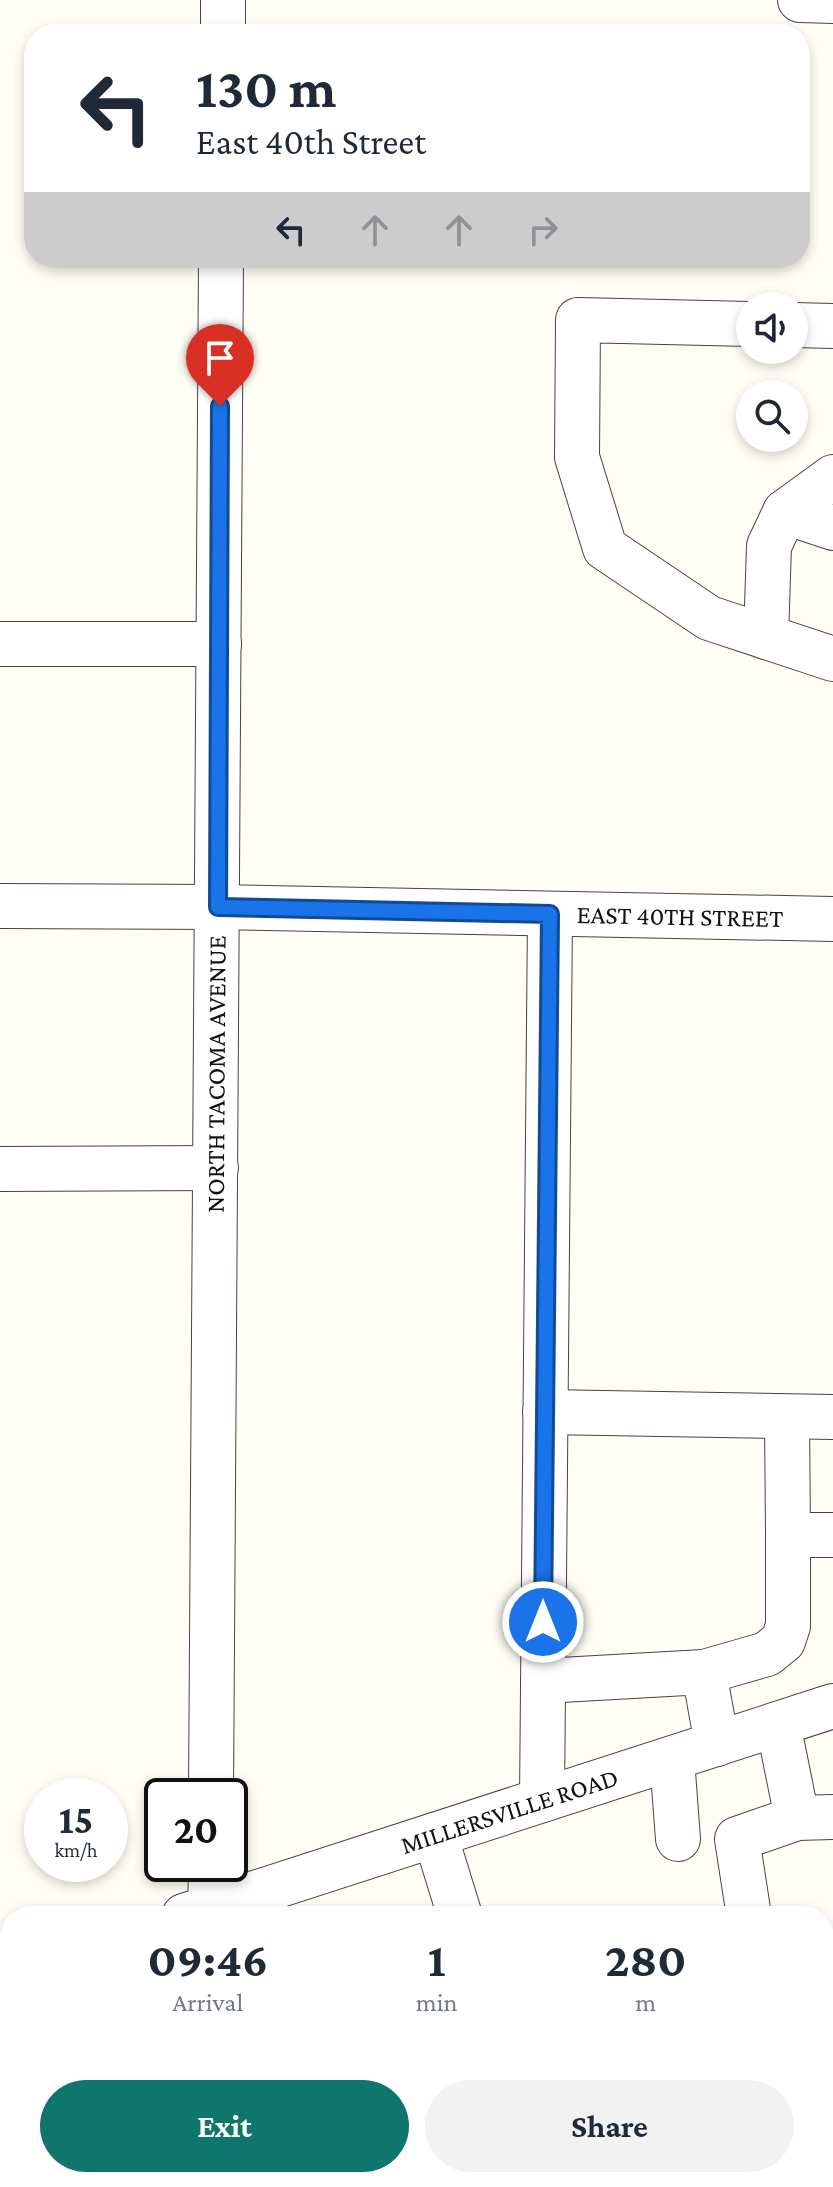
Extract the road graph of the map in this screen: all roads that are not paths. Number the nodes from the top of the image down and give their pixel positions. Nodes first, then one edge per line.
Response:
1 (223, 0) edge
2 (800, 0) edge
3 (833, 1) edge
4 (223, 24) edge
5 (221, 268) edge
6 (736, 324) edge
7 (808, 325) edge
8 (833, 326) edge
9 (833, 477) edge
10 (785, 512) junction
11 (833, 528) edge
12 (766, 637) junction
13 (0, 644) edge
14 (219, 644) junction
15 (833, 659) edge
16 (0, 906) edge
17 (218, 907) junction
18 (550, 914) junction
19 (833, 919) edge
20 (216, 1168) junction
21 (0, 1169) edge
22 (545, 1412) junction
23 (787, 1417) junction
24 (833, 1417) edge
25 (788, 1535) junction
26 (833, 1535) edge
27 (704, 1672) junction
28 (543, 1681) junction
29 (833, 1706) edge
30 (778, 1724) junction
31 (717, 1744) junction
32 (672, 1759) junction
33 (211, 1778) edge
34 (542, 1800) junction
35 (815, 1818) edge
36 (435, 1835) junction
37 (678, 1839) dead end
38 (208, 1882) edge
39 (203, 1906) edge
40 (223, 1906) edge
41 (457, 1906) edge
42 (747, 1906) edge

1 - 4 street
2 - 3 street
5 - 14 street, NORTH TACOMA AVENUE
6 - 12 street
7 - 8 street
9 - 10 street
10 - 11 street
10 - 12 street
12 - 15 street
13 - 14 street
14 - 17 street, NORTH TACOMA AVENUE
16 - 17 street, EAST 40TH STREET
17 - 18 street, EAST 40TH STREET
17 - 20 street, NORTH TACOMA AVENUE
18 - 19 street, EAST 40TH STREET
18 - 22 street
20 - 21 street
20 - 33 street, NORTH TACOMA AVENUE
22 - 23 street
22 - 28 street
23 - 24 street
23 - 25 street
25 - 26 street
25 - 27 street
27 - 28 street
27 - 31 street
28 - 34 street
29 - 30 street, MILLERSVILLE ROAD
30 - 31 street, MILLERSVILLE ROAD
30 - 35 street
31 - 32 street, MILLERSVILLE ROAD
32 - 34 street, MILLERSVILLE ROAD
32 - 37 street
34 - 36 street, MILLERSVILLE ROAD
35 - 42 street
36 - 40 street, MILLERSVILLE ROAD
36 - 41 street
38 - 39 street

